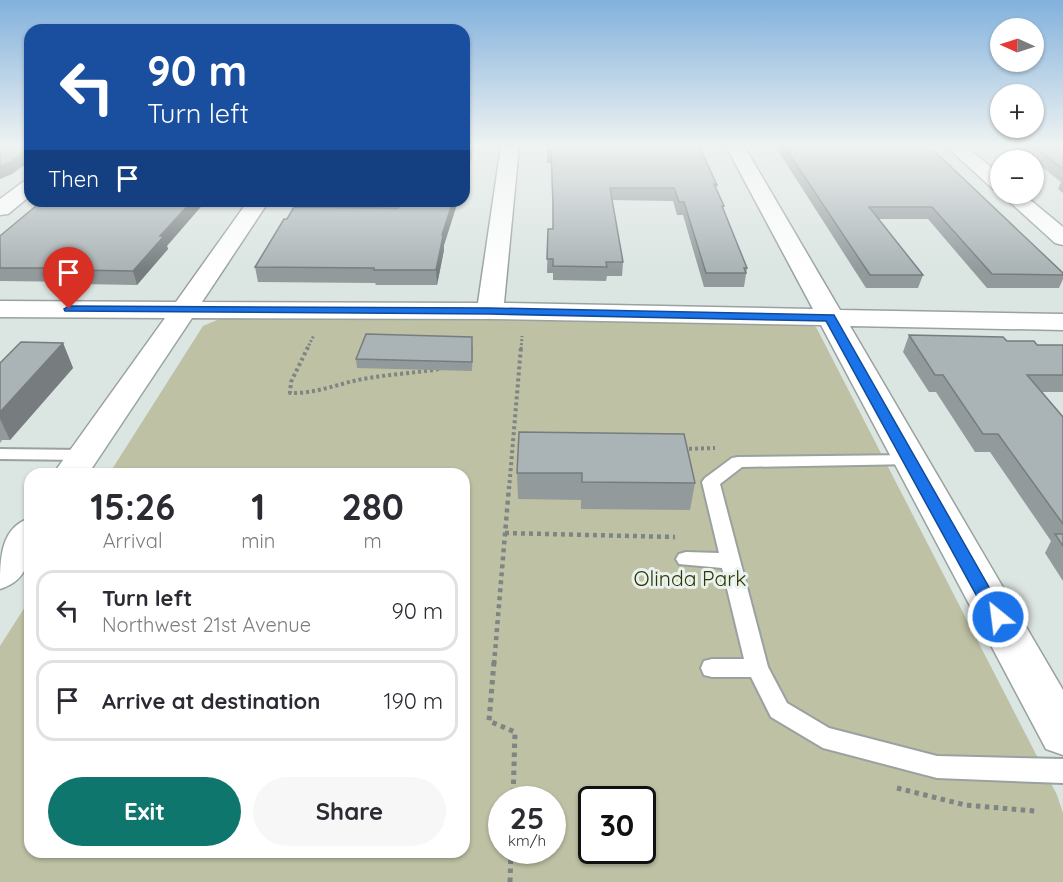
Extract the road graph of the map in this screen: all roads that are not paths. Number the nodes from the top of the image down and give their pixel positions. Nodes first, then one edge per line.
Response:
1 (505, 187) edge
2 (758, 187) edge
3 (24, 191) edge
4 (1023, 204) edge
5 (256, 207) edge
6 (0, 209) edge
7 (1063, 238) edge
8 (0, 309) edge
9 (184, 310) junction
10 (490, 311) junction
11 (830, 318) junction
12 (1063, 322) edge
13 (0, 454) edge
14 (910, 460) junction
15 (76, 465) edge
16 (24, 540) edge
17 (686, 559) dead end
18 (730, 561) junction
19 (0, 574) edge
20 (757, 668) junction
21 (712, 669) dead end
22 (1063, 734) edge
23 (1063, 771) edge

1 - 10 street
2 - 11 street
3 - 6 street
4 - 7 street
5 - 9 street
8 - 9 street
9 - 10 street
9 - 15 street
10 - 11 street
11 - 12 street
11 - 14 street
13 - 15 lane
14 - 18 lane
14 - 22 street
16 - 19 street
17 - 18 lane
18 - 20 lane
20 - 21 lane
20 - 23 lane

